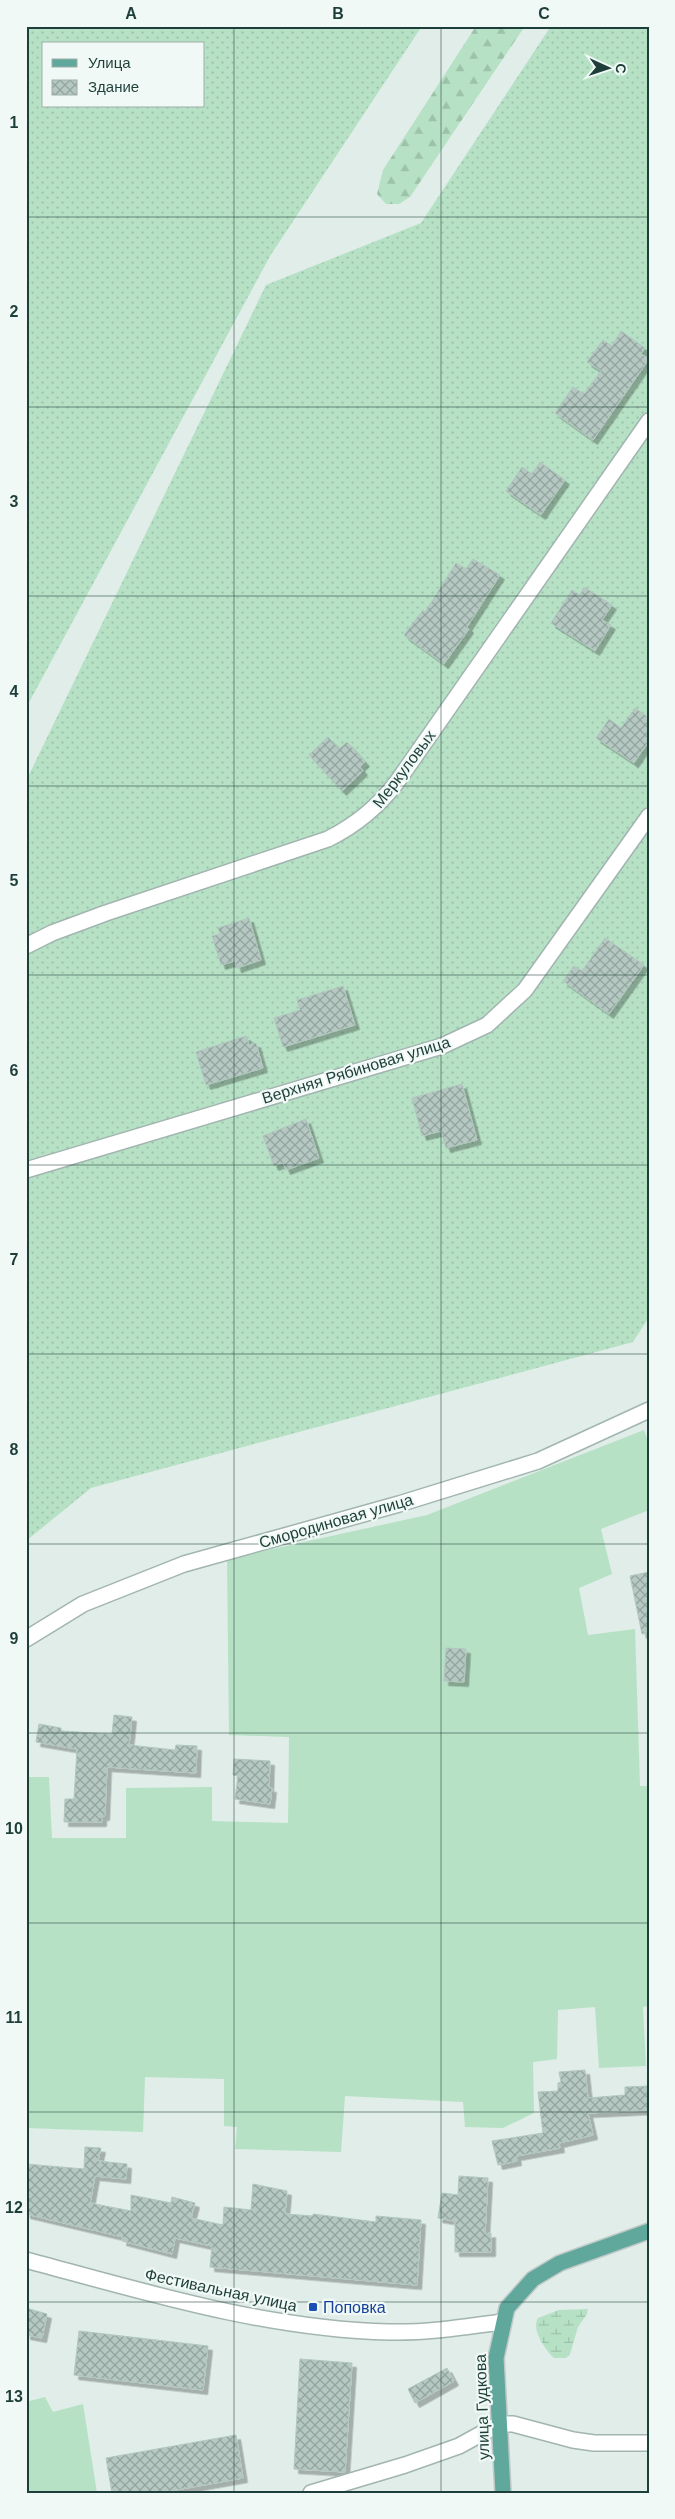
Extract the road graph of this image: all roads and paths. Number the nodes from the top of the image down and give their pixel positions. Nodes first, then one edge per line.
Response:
1 (649, 420) edge
2 (649, 816) edge
3 (26, 946) edge
4 (26, 1170) edge
5 (649, 1410) edge
6 (26, 1639) edge
7 (649, 2231) edge
8 (26, 2260) edge
9 (502, 2322) junction
10 (499, 2424) junction
11 (649, 2443) edge
12 (311, 2493) edge
13 (503, 2493) edge

1 - 3 street, Меркуловых
2 - 4 street, Верхняя Рябиновая улица
5 - 6 street, Смородиновая улица
7 - 9 main road
8 - 9 street, Фестивальная улица
9 - 10 main road, улица Гудкова
10 - 11 street
10 - 12 street
10 - 13 main road, улица Гудкова

